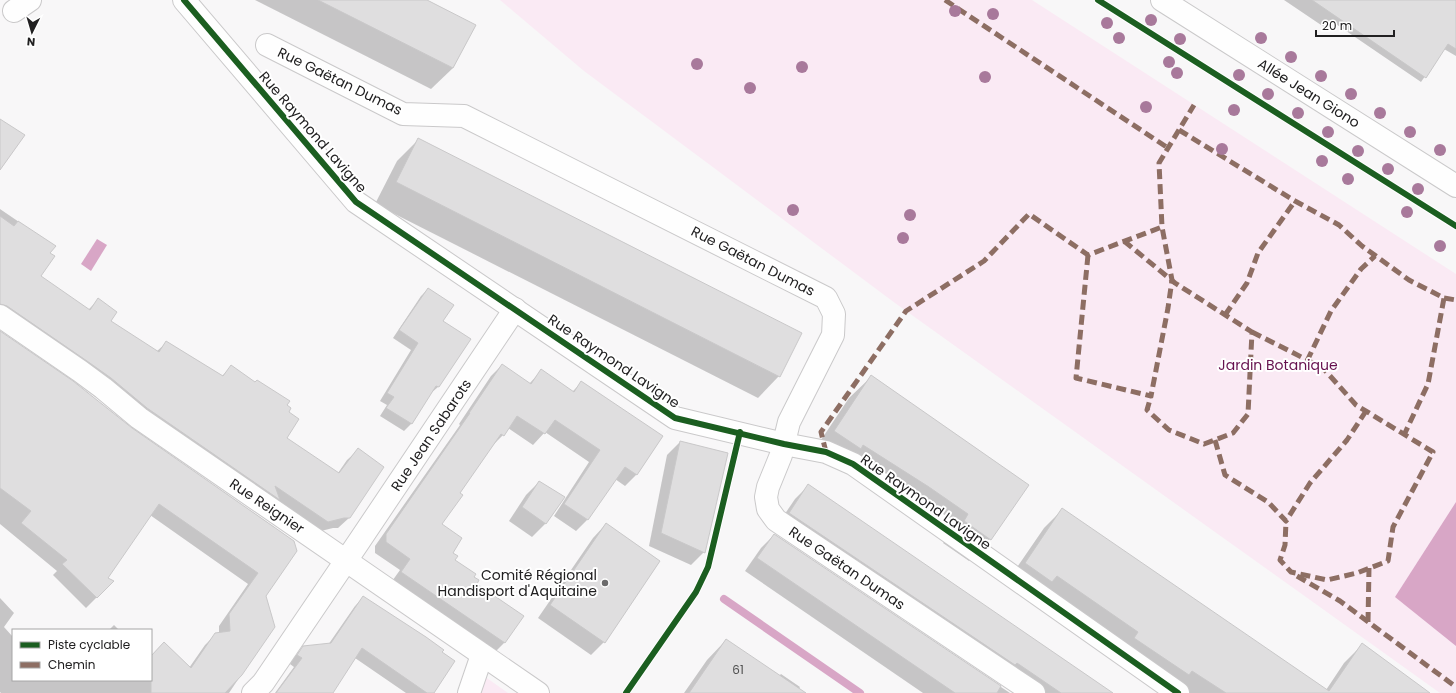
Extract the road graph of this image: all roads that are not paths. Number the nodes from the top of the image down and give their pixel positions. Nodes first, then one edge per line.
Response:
1 (184, 0) edge
2 (1162, 0) edge
3 (267, 45) dead end
4 (1456, 186) edge
5 (515, 309) junction
6 (0, 316) edge
7 (784, 444) junction
8 (346, 560) junction
9 (482, 655) junction
10 (1164, 689) edge
11 (253, 693) edge
12 (469, 693) edge
13 (538, 693) edge
14 (1034, 693) edge

1 - 5 street, Rue Raymond Lavigne
2 - 4 street, Allée Jean Giono
3 - 7 street, Rue Gaëtan Dumas
5 - 7 street, Rue Raymond Lavigne
5 - 8 street, Rue Jean Sabarots
6 - 8 street, Rue Reignier
7 - 10 street, Rue Raymond Lavigne
7 - 14 street, Rue Gaëtan Dumas
8 - 9 street, Rue Reignier
8 - 11 street, Rue Jean Sabarots
9 - 12 street
9 - 13 street, Rue Reignier

